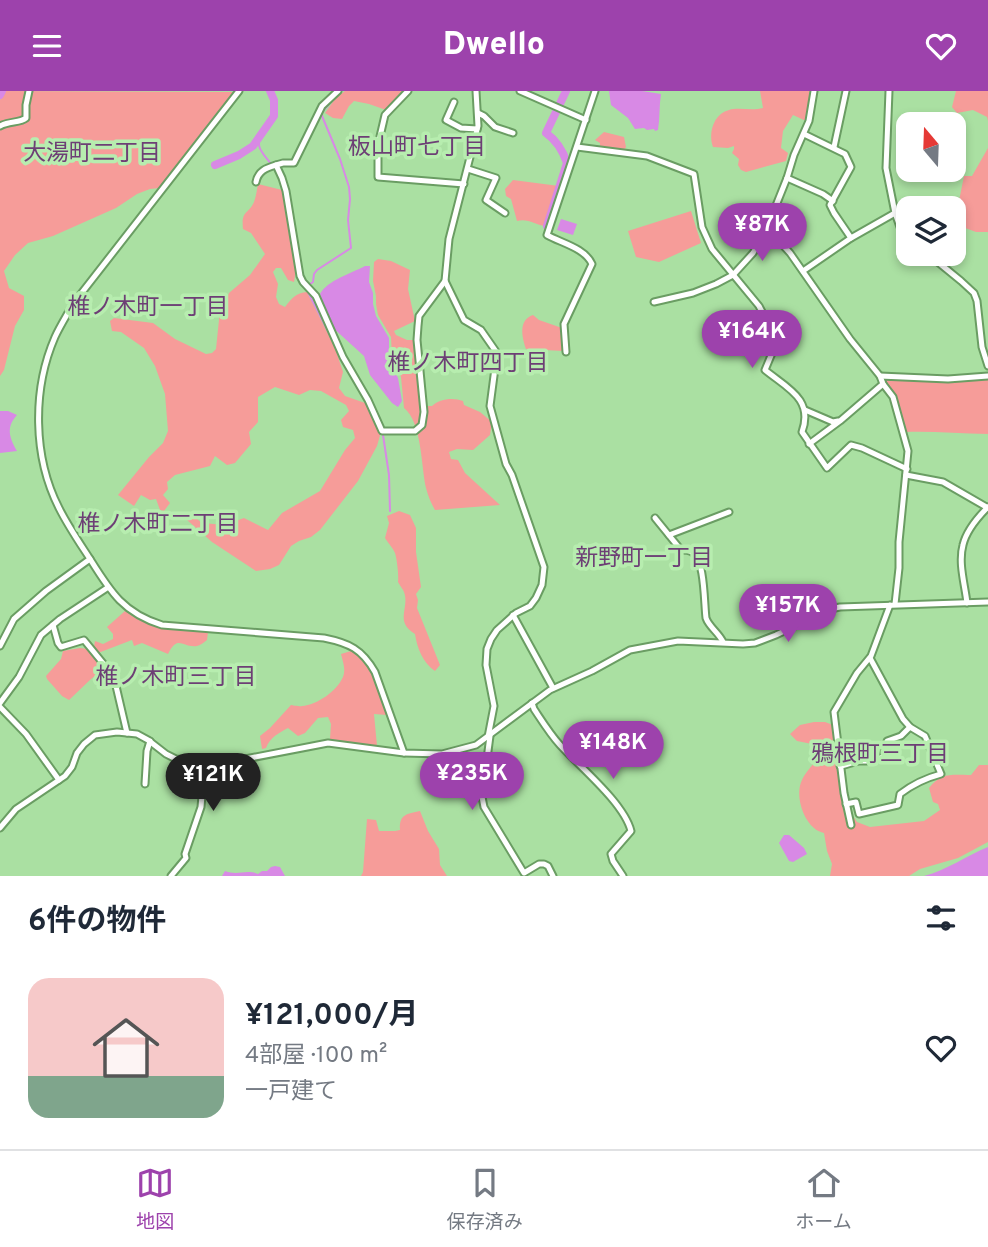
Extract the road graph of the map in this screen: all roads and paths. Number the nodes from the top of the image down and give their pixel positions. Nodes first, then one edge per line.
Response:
1 (29, 91) edge
2 (239, 91) edge
3 (338, 91) edge
4 (408, 91) edge
5 (477, 91) edge
6 (520, 91) edge
7 (595, 91) edge
8 (814, 91) edge
9 (846, 91) edge
10 (889, 91) edge
11 (454, 102) dead end
12 (478, 113) junction
13 (586, 120) junction
14 (0, 126) edge
15 (477, 129) junction
16 (513, 134) dead end
17 (804, 134) junction
18 (577, 147) junction
19 (834, 147) junction
20 (276, 165) junction
21 (468, 169) junction
22 (787, 179) junction
23 (256, 182) dead end
24 (464, 184) junction
25 (833, 201) junction
26 (505, 212) dead end
27 (895, 213) joint
28 (765, 233) junction
29 (851, 238) junction
30 (943, 266) edge
31 (803, 271) junction
32 (733, 275) junction
33 (445, 281) junction
34 (654, 302) dead end
35 (566, 352) dead end
36 (988, 366) edge
37 (880, 376) junction
38 (988, 376) edge
39 (883, 384) junction
40 (805, 410) junction
41 (840, 421) junction
42 (809, 444) junction
43 (906, 472) junction
44 (988, 507) edge
45 (729, 512) dead end
46 (655, 517) dead end
47 (669, 535) junction
48 (90, 559) junction
49 (107, 588) junction
50 (988, 602) edge
51 (967, 603) junction
52 (893, 605) junction
53 (513, 615) junction
54 (53, 625) junction
55 (723, 642) junction
56 (0, 646) edge
57 (870, 658) junction
58 (553, 688) junction
59 (532, 703) junction
60 (0, 705) edge
61 (910, 727) junction
62 (127, 733) junction
63 (489, 736) junction
64 (150, 741) junction
65 (404, 753) junction
66 (212, 761) junction
67 (840, 766) junction
68 (59, 781) junction
69 (145, 784) dead end
70 (846, 804) junction
71 (851, 825) dead end
72 (0, 828) edge
73 (171, 876) edge
74 (554, 876) edge
75 (623, 876) edge

1 - 14 street
2 - 48 street
3 - 20 street
4 - 24 street
5 - 12 street
6 - 13 street
7 - 13 street
8 - 17 street
9 - 19 street
10 - 27 street
11 - 15 street
12 - 15 street
12 - 16 street
13 - 18 street
15 - 21 street
17 - 19 street
17 - 22 street
18 - 32 street
18 - 35 street
19 - 25 street
20 - 23 street
20 - 33 street
21 - 24 street
21 - 26 street
22 - 25 street
22 - 28 street
24 - 33 street
25 - 29 street
27 - 29 street
28 - 31 street
28 - 32 street
29 - 31 street
30 - 36 street
31 - 37 street
32 - 34 street
32 - 40 street
33 - 53 street
37 - 38 street
37 - 39 street
39 - 41 street
39 - 43 street
40 - 41 street
40 - 42 street
41 - 42 street
42 - 43 street
43 - 44 street
43 - 52 street
44 - 51 street
45 - 47 street
46 - 47 street
47 - 55 street
48 - 49 street
48 - 56 street
49 - 54 street
49 - 65 street
50 - 51 street
51 - 52 street
52 - 55 street
52 - 57 street
53 - 58 street
53 - 63 street
54 - 60 street
54 - 62 street
55 - 58 street
57 - 61 street
57 - 67 street
58 - 59 street
59 - 63 street
59 - 75 street
60 - 68 street
61 - 67 street
61 - 70 street
62 - 64 street
62 - 68 street
63 - 65 street
63 - 74 street
64 - 66 street
64 - 69 street
65 - 66 street
66 - 73 street
67 - 70 street
68 - 72 street
70 - 71 street

